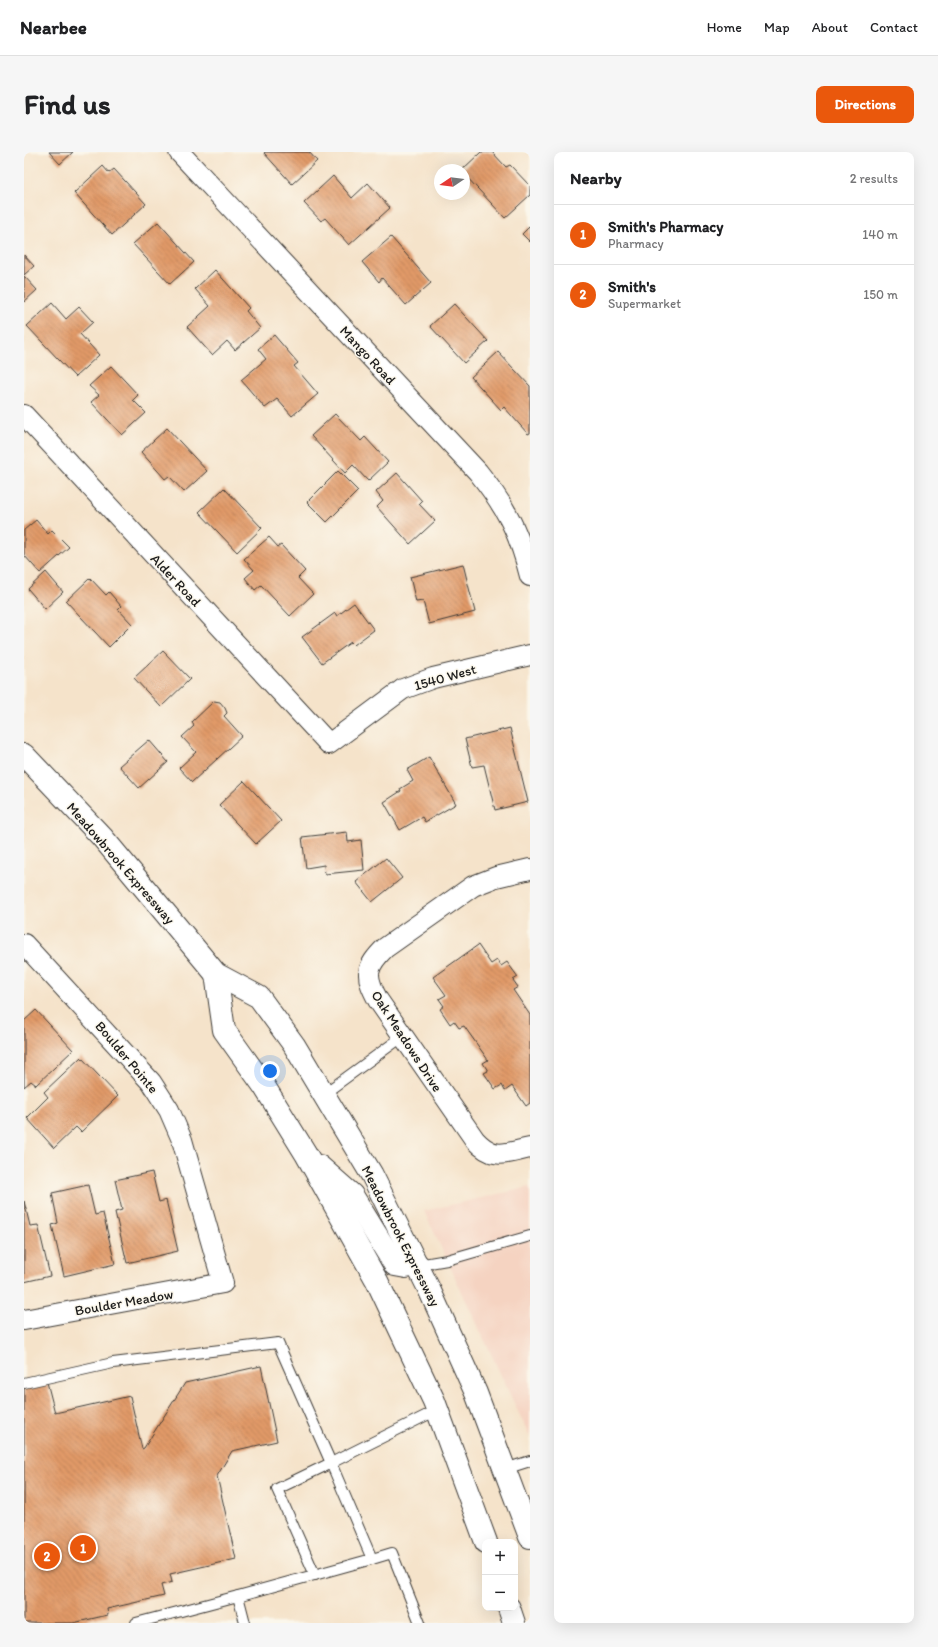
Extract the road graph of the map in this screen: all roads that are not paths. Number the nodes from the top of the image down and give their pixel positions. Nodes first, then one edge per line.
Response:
1 (179, 152) edge
2 (24, 415) edge
3 (530, 576) edge
4 (530, 655) edge
5 (329, 744) joint
6 (24, 755) edge
7 (530, 869) edge
8 (24, 944) edge
9 (216, 974) junction
10 (402, 1037) junction
11 (324, 1093) junction
12 (530, 1148) edge
13 (306, 1154) junction
14 (530, 1236) edge
15 (418, 1265) junction
16 (223, 1283) joint
17 (24, 1320) edge
18 (24, 1383) edge
19 (437, 1410) junction
20 (530, 1461) edge
21 (331, 1463) junction
22 (505, 1469) junction
23 (530, 1537) edge
24 (485, 1539) edge
25 (372, 1559) junction
26 (315, 1575) junction
27 (238, 1596) junction
28 (510, 1611) edge
29 (136, 1623) edge
30 (244, 1623) edge
31 (420, 1623) edge
32 (514, 1623) edge

1 - 3 street, Mango Road
2 - 5 street, Alder Road
4 - 5 street, 1540 West
6 - 9 main road, Meadowbrook Expressway
7 - 10 street, Oak Meadows Drive
8 - 16 street, Boulder Pointe
9 - 11 main road, Meadowbrook Expressway
9 - 13 main road
10 - 11 lane
10 - 12 street, Oak Meadows Drive
11 - 15 main road, Meadowbrook Expressway
13 - 15 main road
13 - 19 main road
14 - 15 lane
15 - 22 main road, Meadowbrook Expressway
16 - 17 street, Boulder Meadow
18 - 21 lane
19 - 21 lane
19 - 24 main road
20 - 22 lane
21 - 25 lane
21 - 26 lane
22 - 23 main road, Meadowbrook Expressway
25 - 26 lane
25 - 31 lane
26 - 27 lane
27 - 29 lane
27 - 30 lane
28 - 32 main road

